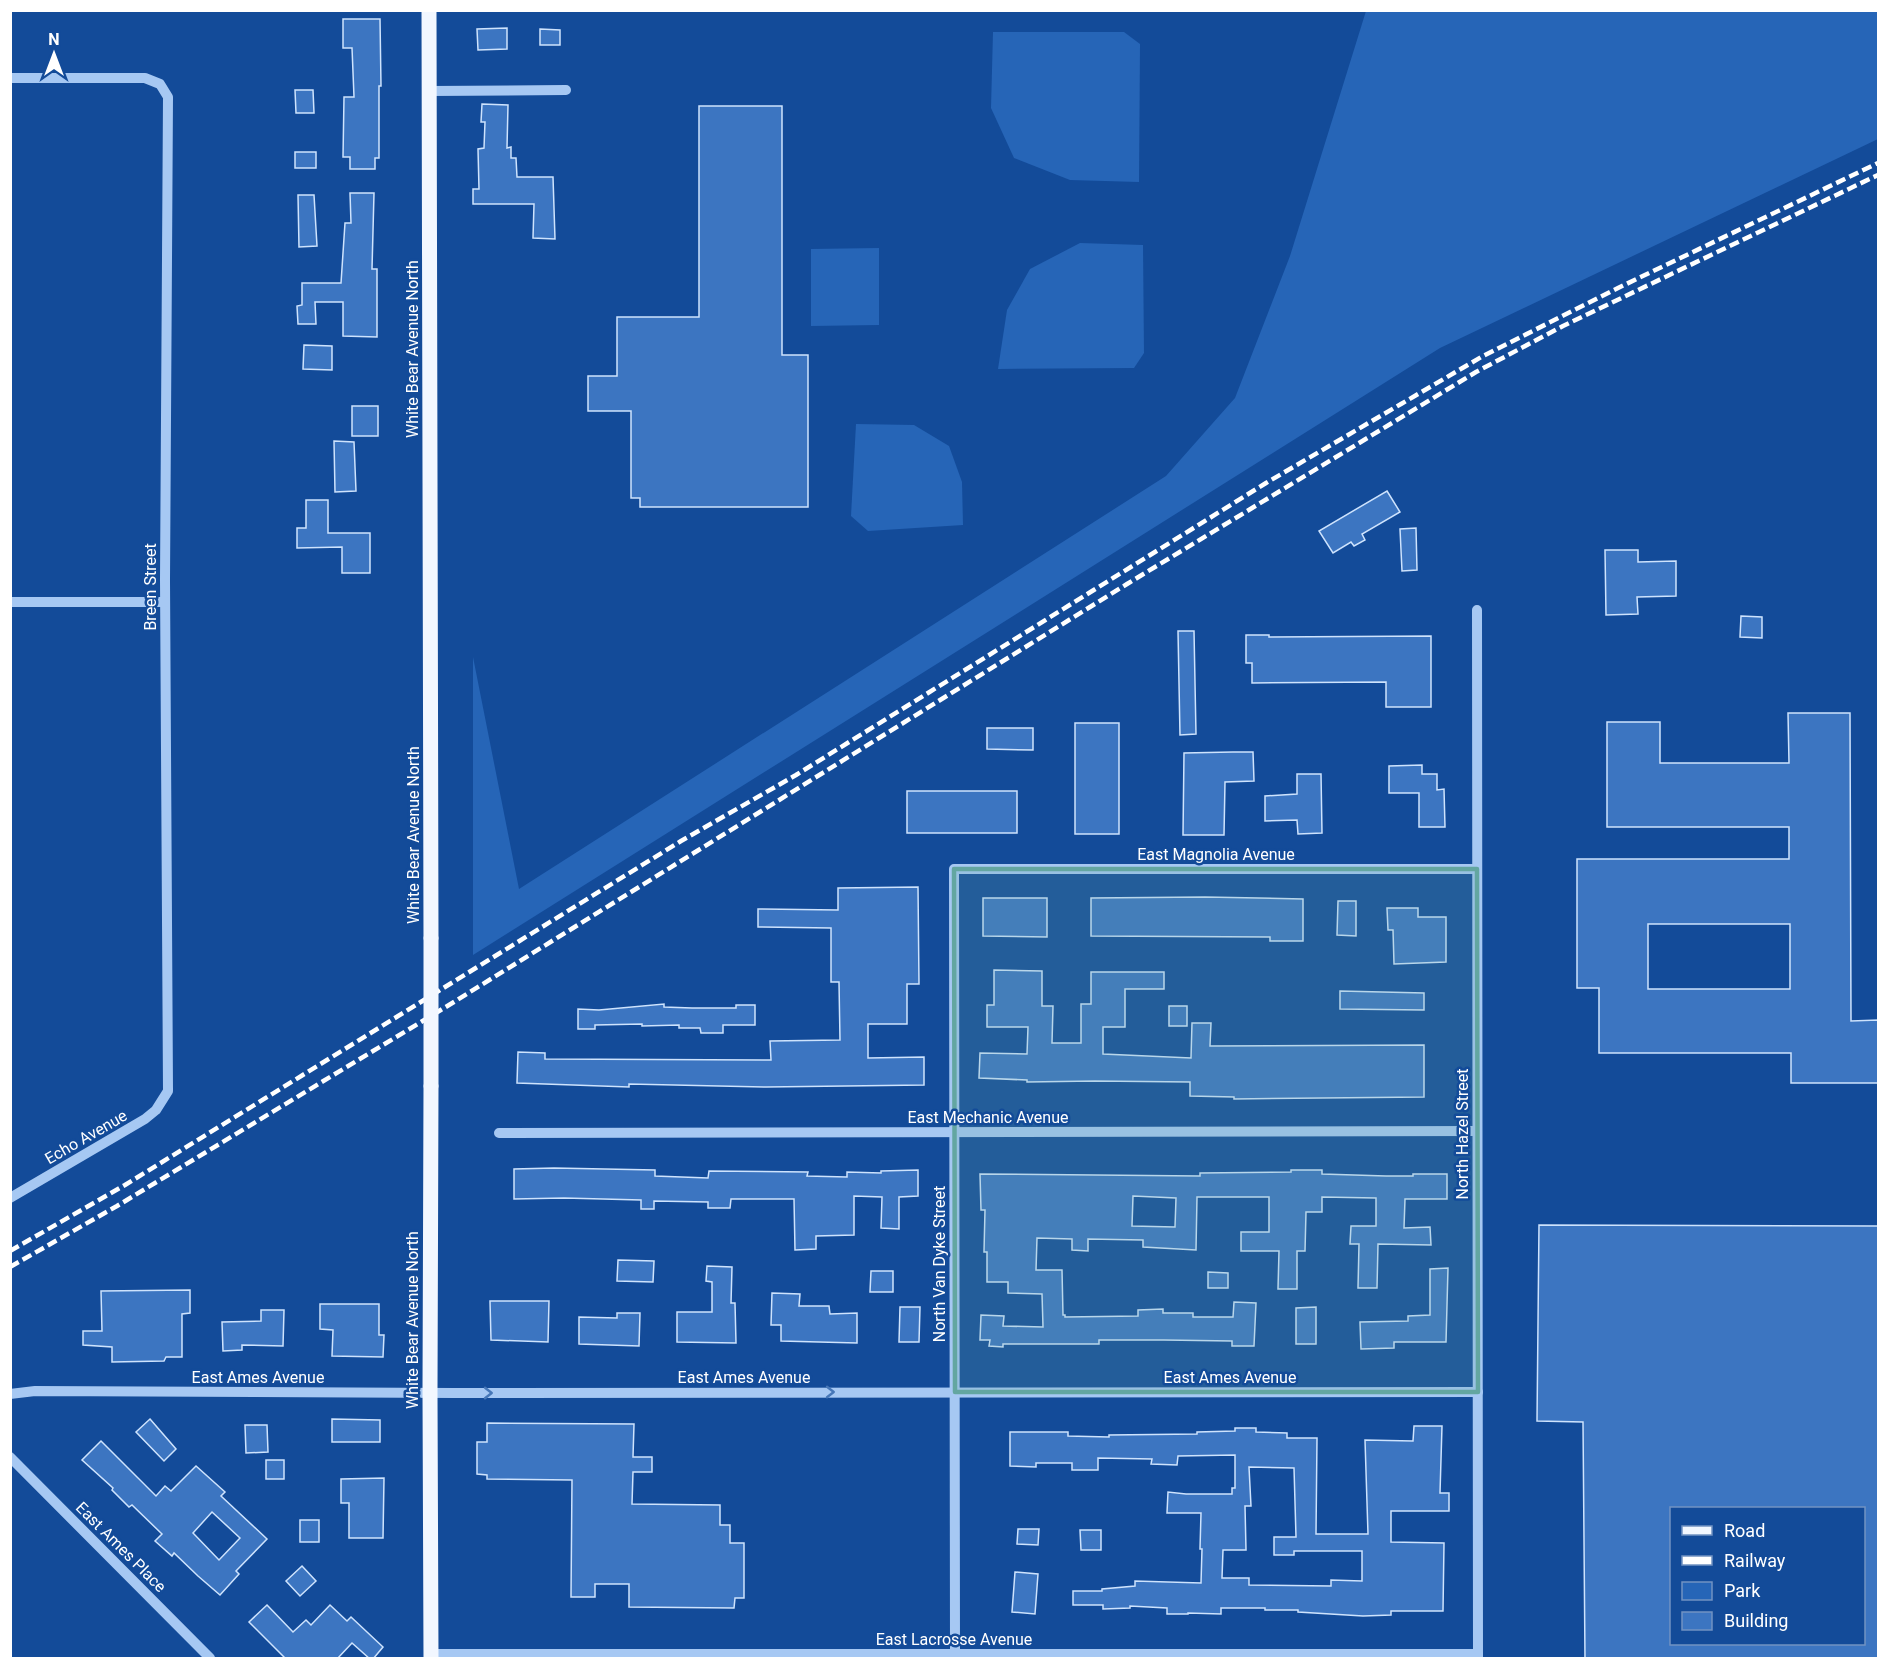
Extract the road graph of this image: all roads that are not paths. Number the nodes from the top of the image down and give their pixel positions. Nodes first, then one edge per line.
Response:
1 (429, 10) edge
2 (10, 78) edge
3 (566, 90) dead end
4 (430, 91) junction
5 (10, 602) edge
6 (165, 602) junction
7 (1478, 610) dead end
8 (954, 869) joint
9 (1478, 869) junction
10 (168, 1091) joint
11 (1478, 1131) junction
12 (954, 1132) junction
13 (499, 1133) dead end
14 (10, 1198) edge
15 (430, 1392) junction
16 (955, 1392) junction
17 (1478, 1392) junction
18 (10, 1394) edge
19 (10, 1457) edge
20 (431, 1656) edge
21 (955, 1656) edge
22 (1478, 1656) edge
23 (210, 1659) edge

1 - 4 main road, White Bear Avenue North
2 - 6 street, Breen Street
3 - 4 street
4 - 15 main road, White Bear Avenue North, bridge
5 - 6 street
6 - 10 street, Breen Street
7 - 9 street, North Hazel Street
8 - 9 street, East Magnolia Avenue
8 - 12 street, North Van Dyke Street
9 - 11 street, North Hazel Street
10 - 14 street, Echo Avenue
11 - 12 street, East Mechanic Avenue
11 - 17 street, North Hazel Street
12 - 13 street, East Mechanic Avenue
12 - 16 street, North Van Dyke Street
15 -> 16 street, East Ames Avenue
15 - 18 street, East Ames Avenue
15 - 20 main road, White Bear Avenue North
16 - 17 street, East Ames Avenue
16 - 21 street, North Van Dyke Street
17 - 22 street, North Hazel Street
19 - 23 street, East Ames Place
20 - 21 street, East Lacrosse Avenue
21 - 22 street, East Lacrosse Avenue

